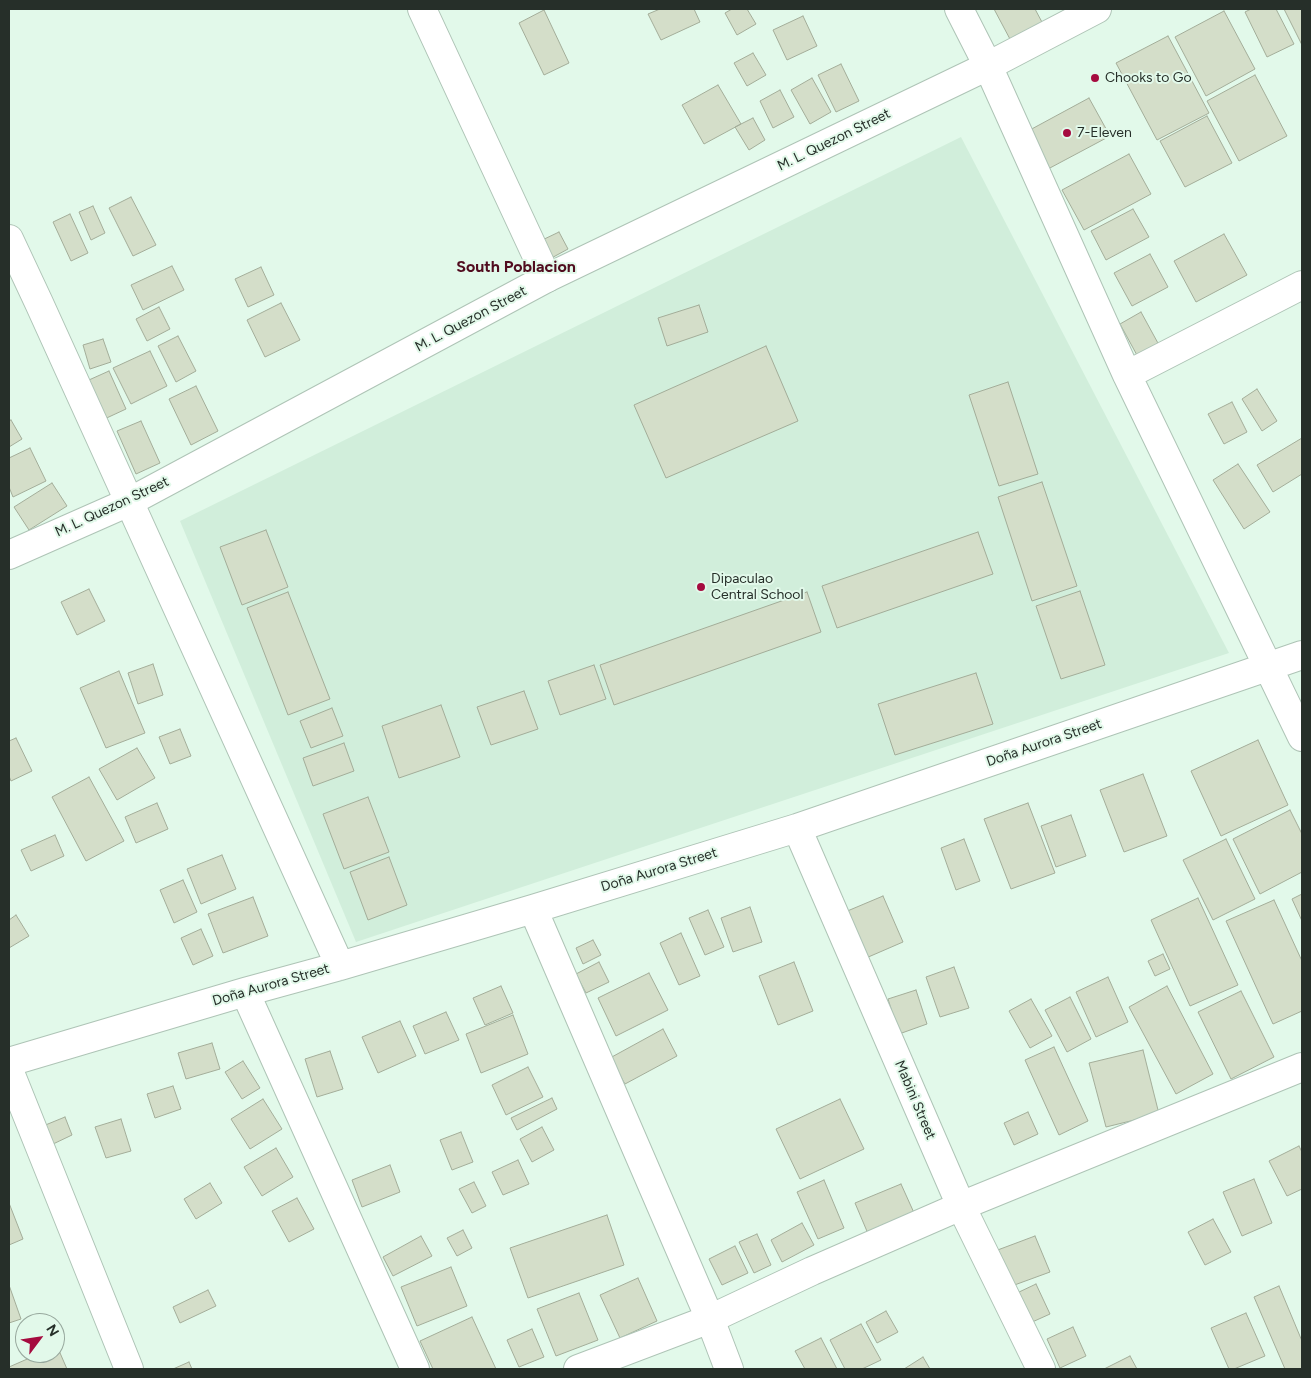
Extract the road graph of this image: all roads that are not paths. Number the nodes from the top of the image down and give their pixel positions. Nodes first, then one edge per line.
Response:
1 (422, 9) edge
2 (959, 9) edge
3 (1097, 9) edge
4 (988, 66) junction
5 (9, 239) edge
6 (547, 278) junction
7 (1302, 285) edge
8 (1127, 375) junction
9 (129, 502) junction
10 (9, 555) edge
11 (1302, 655) edge
12 (1267, 666) junction
13 (1302, 737) edge
14 (797, 828) junction
15 (533, 909) junction
16 (340, 966) junction
17 (245, 992) junction
18 (9, 1062) edge
19 (1302, 1068) edge
20 (9, 1070) edge
21 (961, 1206) junction
22 (710, 1319) junction
23 (130, 1369) edge
24 (415, 1369) edge
25 (578, 1369) edge
26 (729, 1369) edge
27 (1041, 1369) edge

1 - 6 street
2 - 4 street
3 - 4 street, M. L. Quezon Street
4 - 6 street, M. L. Quezon Street
4 - 8 street
5 - 9 street
6 - 9 street, M. L. Quezon Street
7 - 8 street
8 - 12 street
9 - 10 street, M. L. Quezon Street
9 - 16 street
11 - 12 street, Doña Aurora Street
12 - 13 street
12 - 14 street, Doña Aurora Street
14 - 15 street, Doña Aurora Street
14 - 21 street, Mabini Street
15 - 16 street, Doña Aurora Street
15 - 22 street
16 - 17 street, Doña Aurora Street
17 - 18 street, Doña Aurora Street
17 - 24 street
19 - 21 street
20 - 23 street
21 - 22 street
21 - 27 street, Mabini Street
22 - 25 street
22 - 26 street

